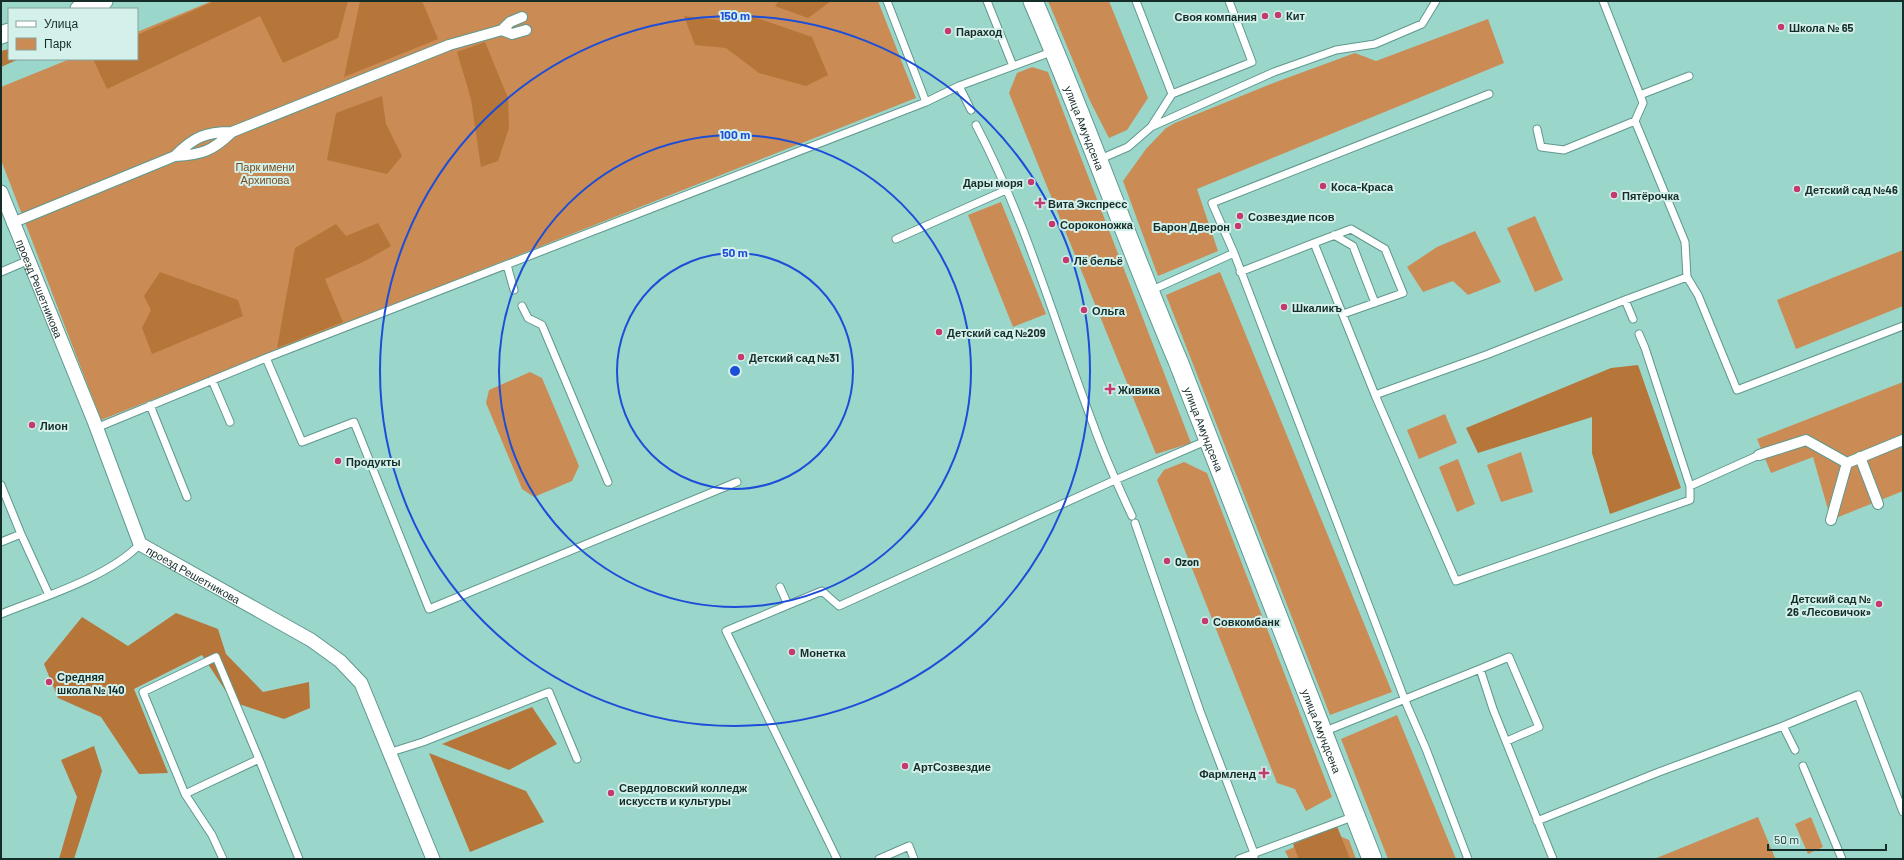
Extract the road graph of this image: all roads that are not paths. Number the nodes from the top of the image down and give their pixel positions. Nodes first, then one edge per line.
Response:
1 (104, 1) edge
2 (887, 1) edge
3 (987, 1) edge
4 (1033, 1) edge
5 (1136, 1) edge
6 (1229, 1) edge
7 (1436, 1) edge
8 (1603, 1) edge
9 (82, 8) edge
10 (522, 17) dead end
11 (502, 30) junction
12 (526, 30) dead end
13 (1055, 50) junction
14 (1013, 66) junction
15 (1689, 76) dead end
16 (959, 86) junction
17 (1172, 94) junction
18 (1489, 94) dead end
19 (1640, 95) junction
20 (926, 102) junction
21 (971, 110) dead end
22 (1635, 121) junction
23 (976, 125) dead end
24 (1151, 127) junction
25 (1537, 129) dead end
26 (232, 132) junction
27 (175, 156) junction
28 (1098, 160) junction
29 (1006, 190) junction
30 (2, 198) edge
31 (12, 223) junction
32 (1334, 235) junction
33 (896, 239) dead end
34 (1314, 243) junction
35 (1234, 253) junction
36 (29, 260) junction
37 (507, 265) junction
38 (1, 272) edge
39 (1240, 272) junction
40 (1687, 277) junction
41 (514, 290) dead end
42 (1148, 291) junction
43 (1625, 300) junction
44 (1375, 303) junction
45 (522, 306) dead end
46 (1343, 314) junction
47 (1633, 319) dead end
48 (1903, 326) edge
49 (1639, 334) dead end
50 (266, 358) junction
51 (212, 380) junction
52 (1375, 395) junction
53 (150, 405) junction
54 (230, 422) dead end
55 (96, 428) junction
56 (1208, 440) junction
57 (1903, 440) edge
58 (1759, 455) joint
59 (1860, 457) junction
60 (1847, 463) junction
61 (1115, 480) junction
62 (608, 482) dead end
63 (737, 482) dead end
64 (1, 485) edge
65 (1690, 486) junction
66 (187, 497) dead end
67 (1878, 504) dead end
68 (1132, 516) dead end
69 (1831, 520) dead end
70 (1135, 523) dead end
71 (21, 534) junction
72 (1, 542) edge
73 (140, 544) junction
74 (780, 587) dead end
75 (49, 595) junction
76 (788, 605) junction
77 (1, 614) edge
78 (1480, 669) junction
79 (1404, 700) junction
80 (1783, 726) junction
81 (1323, 732) junction
82 (1507, 742) junction
83 (1795, 750) dead end
84 (388, 753) junction
85 (259, 759) junction
86 (577, 759) dead end
87 (1803, 766) dead end
88 (185, 794) junction
89 (1903, 812) edge
90 (1355, 816) junction
91 (1537, 821) junction
92 (1254, 856) edge
93 (223, 859) edge
94 (299, 859) edge
95 (433, 859) edge
96 (837, 859) edge
97 (879, 859) edge
98 (914, 859) edge
99 (1239, 859) edge
100 (1372, 859) edge
101 (1468, 859) edge
102 (1553, 859) edge
103 (1842, 859) edge

1 - 9 street
2 - 20 lane
3 - 14 lane
4 - 13 main road, улица Амундсена
5 - 17 lane
6 - 17 lane
7 - 24 lane
8 - 19 lane
10 - 11 street
11 - 12 street
11 - 26 street
13 - 14 lane
13 - 28 main road, улица Амундсена
14 - 16 lane
15 - 19 lane
16 - 20 lane
16 - 21 lane
17 - 24 lane
18 - 35 lane
19 - 22 lane
20 - 37 lane
22 - 25 lane
22 - 40 lane
23 - 29 lane
24 - 28 lane
26 - 27 street
26 - 27 street
27 - 31 street
28 - 42 main road, улица Амундсена
29 - 33 lane
29 - 61 lane
30 - 31 street, проезд Решетникова
31 - 36 street, проезд Решетникова
32 - 34 lane
32 - 44 lane
32 - 44 lane
34 - 39 lane
34 - 46 lane
35 - 39 lane
35 - 42 lane
36 - 38 lane
36 - 55 street, проезд Решетникова
37 - 41 lane
37 - 50 lane
39 - 79 lane
40 - 43 lane
40 - 48 lane
42 - 56 main road, улица Амундсена
43 - 47 lane
43 - 52 lane
44 - 46 lane
45 - 62 lane
46 - 52 lane
49 - 65 lane
50 - 51 lane
50 - 63 lane
51 - 53 lane
51 - 54 lane
52 - 65 lane
53 - 55 lane
53 - 66 lane
55 - 73 street, проезд Решетникова
56 - 61 lane
56 - 81 main road, улица Амундсена
57 - 59 street
58 - 60 street
58 - 65 lane
59 - 60 street
59 - 67 street
60 - 69 street
61 - 68 lane
61 - 76 lane
64 - 71 lane
70 - 92 lane
71 - 72 lane
71 - 75 lane
73 - 75 lane
73 - 84 street, проезд Решетникова
74 - 76 lane
75 - 77 lane
76 - 96 lane
78 - 79 lane
78 - 82 lane
78 - 82 lane
79 - 81 lane
79 - 101 lane
80 - 83 lane
80 - 89 lane
80 - 91 lane
81 - 90 main road, улица Амундсена
82 - 91 lane
84 - 86 lane
84 - 95 street, проезд Решетникова
85 - 88 lane
85 - 88 lane
85 - 94 lane
87 - 103 lane
88 - 93 lane
90 - 92 lane
90 - 100 main road, улица Амундсена
91 - 102 lane
92 - 99 lane
97 - 98 lane

